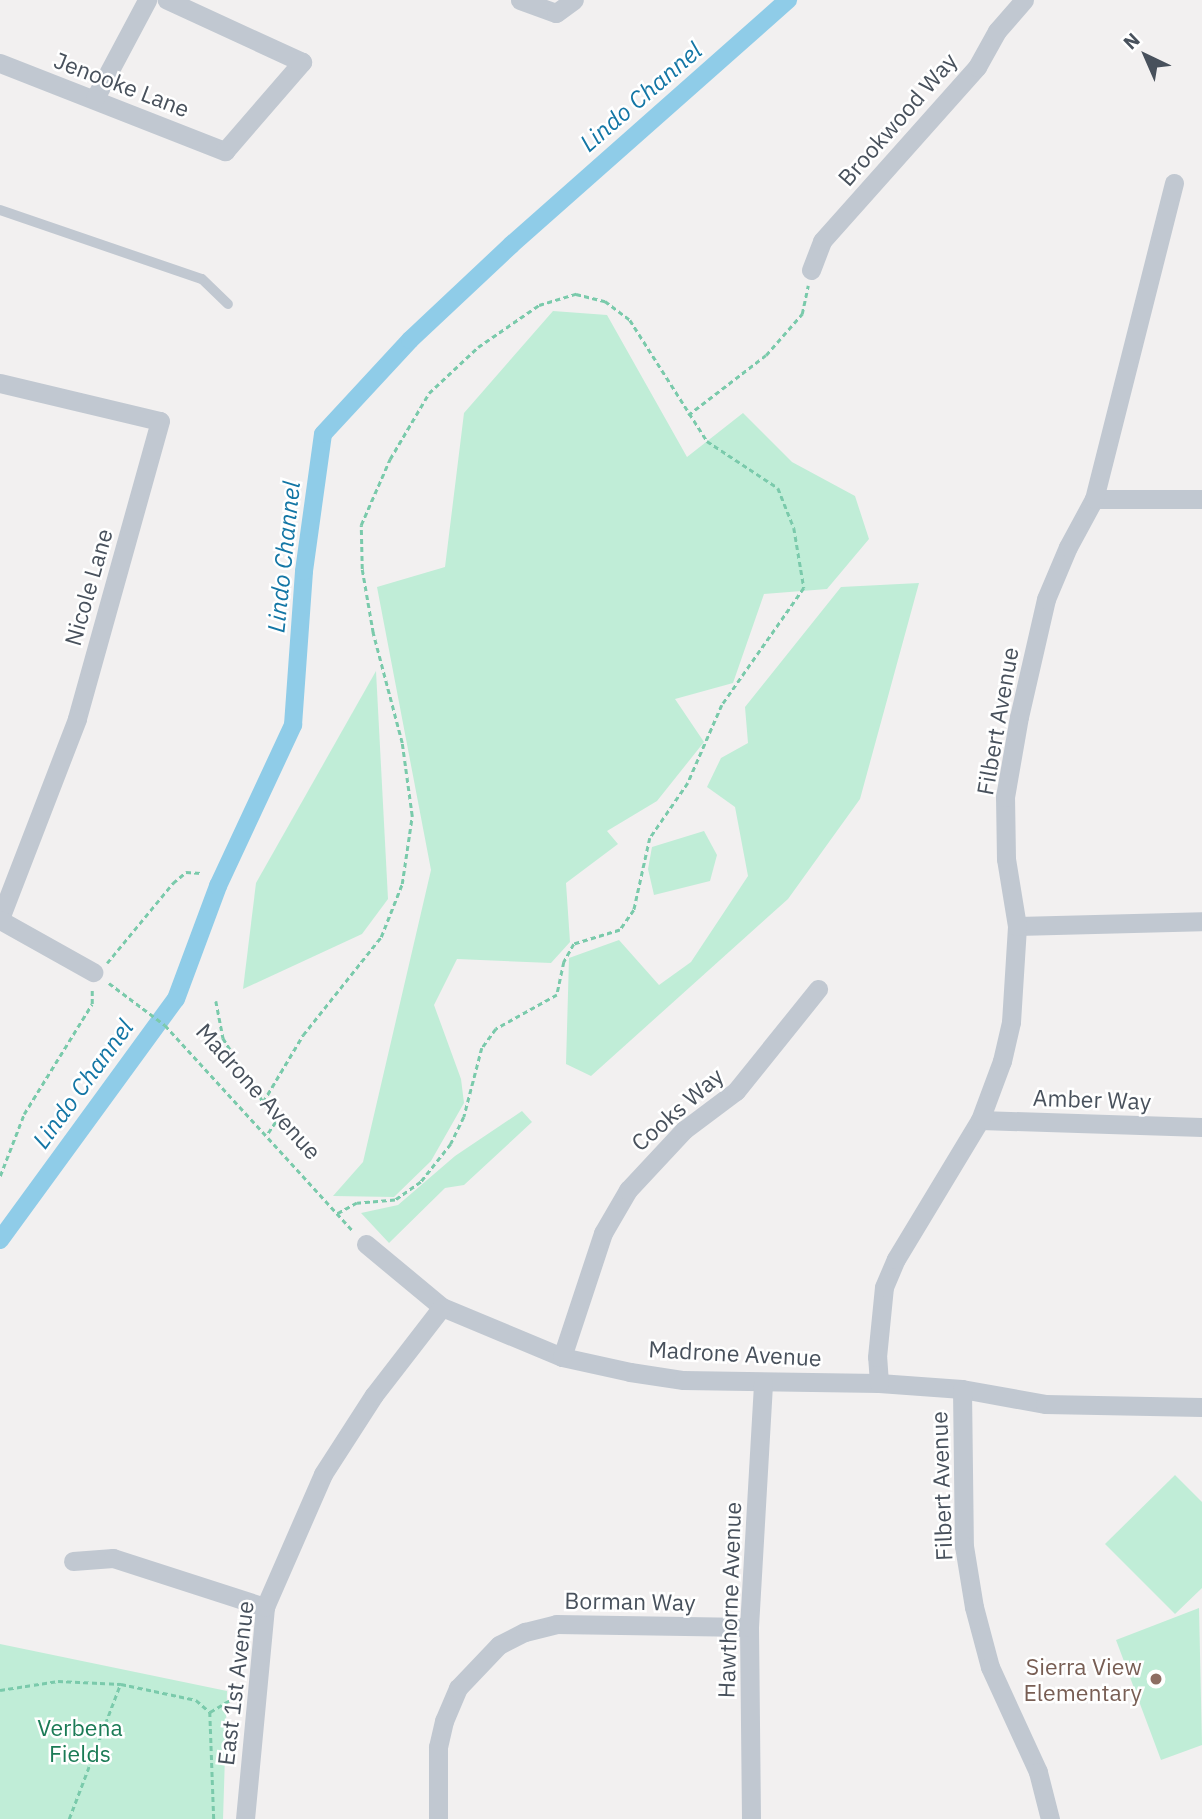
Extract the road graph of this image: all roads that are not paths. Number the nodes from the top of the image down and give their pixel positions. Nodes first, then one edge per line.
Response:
1 (146, 0) edge
2 (167, 0) edge
3 (520, 0) edge
4 (575, 0) edge
5 (1024, 0) edge
6 (0, 63) edge
7 (95, 98) junction
8 (1174, 183) dead end
9 (0, 210) edge
10 (811, 270) road end
11 (228, 304) dead end
12 (0, 383) edge
13 (1094, 499) junction
14 (1202, 499) edge
15 (0, 920) edge
16 (1202, 921) edge
17 (1017, 926) junction
18 (93, 972) road end
19 (818, 989) dead end
20 (980, 1120) junction
21 (1202, 1127) edge
22 (366, 1244) road end
23 (442, 1307) junction
24 (562, 1357) junction
25 (763, 1383) junction
26 (879, 1383) junction
27 (962, 1389) junction
28 (1202, 1407) edge
29 (73, 1561) dead end
30 (265, 1607) junction
31 (749, 1627) junction
32 (245, 1819) edge
33 (438, 1819) edge
34 (751, 1819) edge
35 (1050, 1819) edge

1 - 7 street
2 - 7 street, Jenooke Lane
3 - 4 street
5 - 10 street, Brookwood Way
6 - 7 street, Jenooke Lane
8 - 13 street, Filbert Avenue
9 - 11 lane
12 - 15 street, Nicole Lane
13 - 14 street
13 - 17 street, Filbert Avenue
15 - 18 street
16 - 17 street
17 - 20 street, Filbert Avenue
19 - 24 street, Cooks Way
20 - 21 street, Amber Way
20 - 26 street, Filbert Avenue
22 - 23 street, Madrone Avenue
23 - 24 street, Madrone Avenue
23 - 30 street, East 1st Avenue
24 - 25 street, Madrone Avenue
25 - 26 street, Madrone Avenue
25 - 31 street, Hawthorne Avenue
26 - 27 street, Madrone Avenue
27 - 28 street, Madrone Avenue
27 - 35 street, Filbert Avenue
29 - 30 street
30 - 32 street, East 1st Avenue
31 - 33 street, Borman Way
31 - 34 street, Hawthorne Avenue

